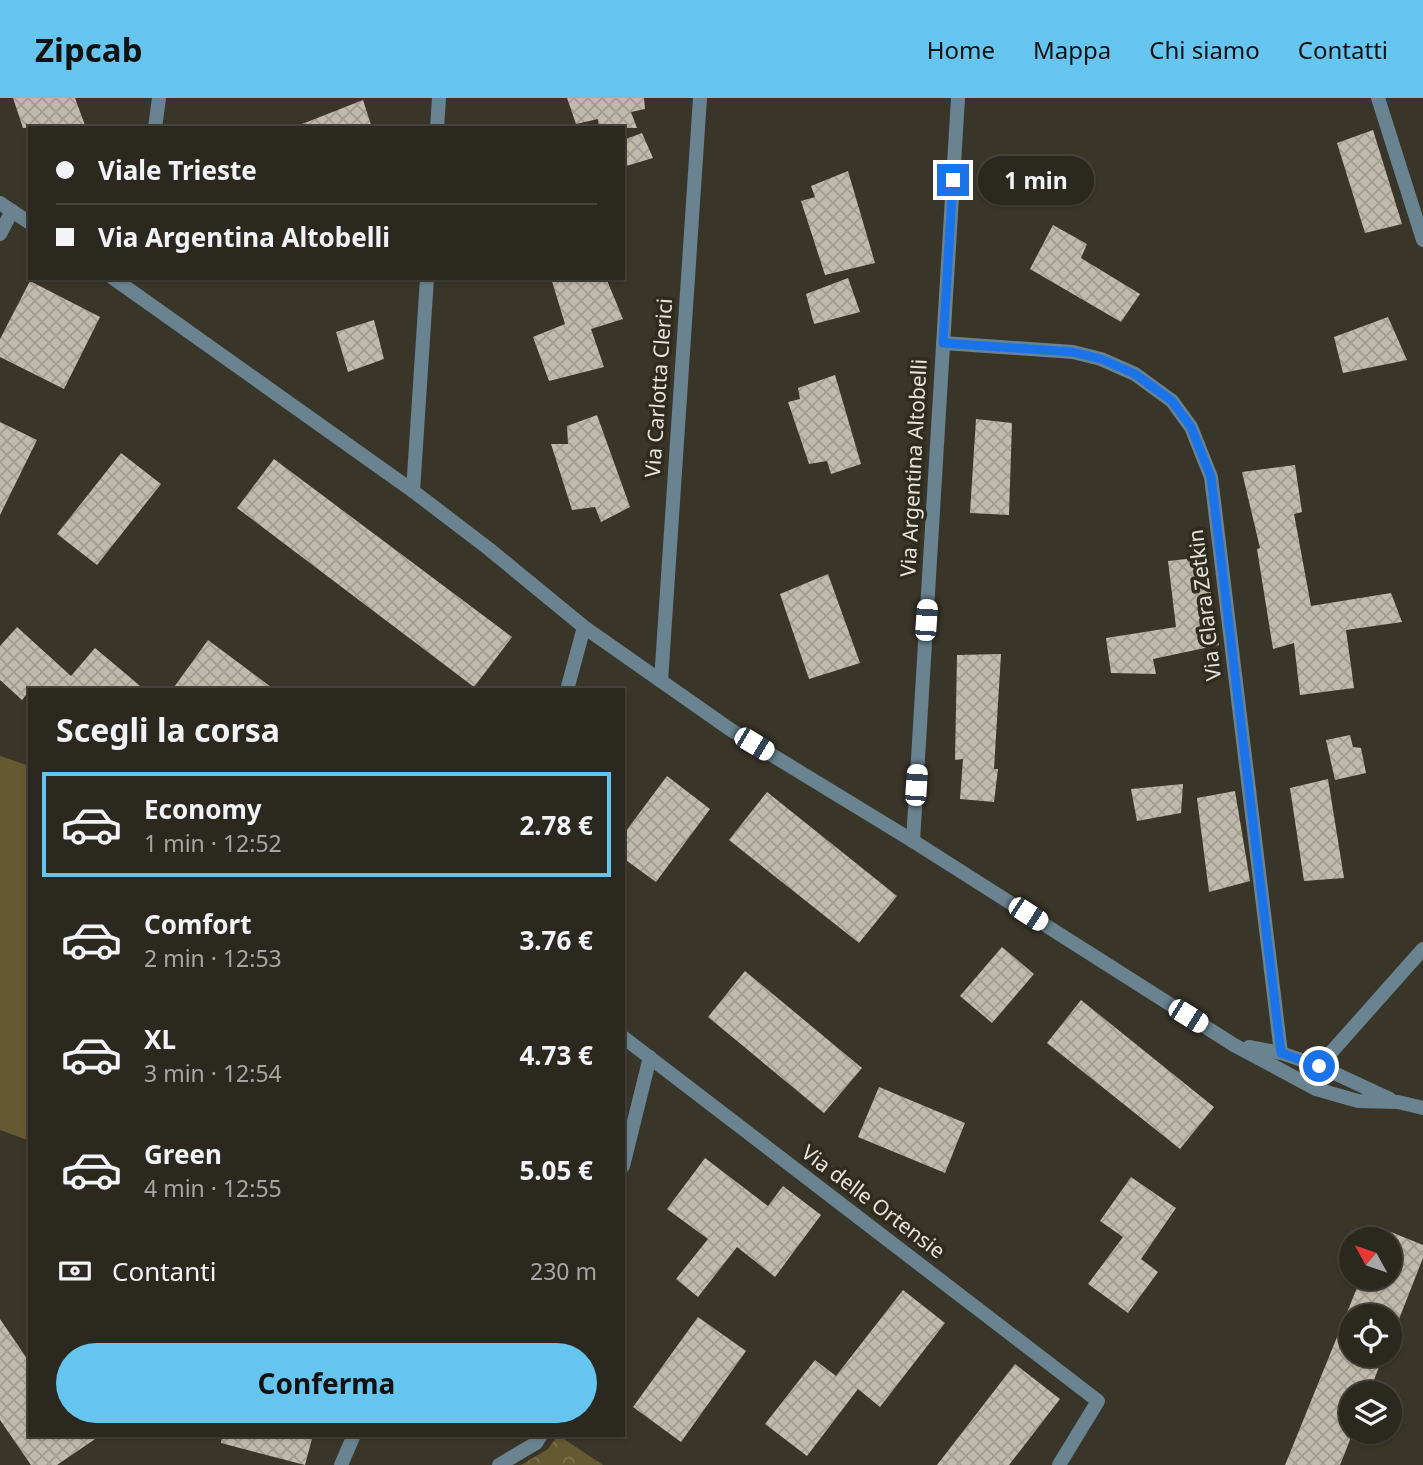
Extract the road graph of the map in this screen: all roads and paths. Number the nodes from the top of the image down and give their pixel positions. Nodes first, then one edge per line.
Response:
1 (159, 98) edge
2 (439, 98) edge
3 (700, 98) edge
4 (958, 98) edge
5 (1378, 98) edge
6 (155, 126) edge
7 (437, 126) edge
8 (6, 207) edge
9 (28, 222) edge
10 (0, 234) edge
11 (1423, 240) edge
12 (427, 280) edge
13 (133, 285) edge
14 (943, 343) junction
15 (413, 491) junction
16 (584, 627) junction
17 (661, 681) junction
18 (568, 688) edge
19 (913, 841) junction
20 (1423, 948) edge
21 (625, 1038) edge
22 (1234, 1045) junction
23 (1281, 1053) junction
24 (650, 1057) junction
25 (1319, 1066) junction
26 (1398, 1102) junction
27 (1423, 1108) edge
28 (625, 1158) edge
29 (353, 1437) edge
30 (540, 1437) edge
31 (341, 1465) edge
32 (499, 1465) edge
33 (1059, 1465) edge

1 - 6 street
2 - 7 street
3 - 17 street, Via Carlotta Clerici
4 - 14 street, Via Argentina Altobelli
5 - 11 street
8 - 9 street
8 - 10 street
12 - 15 street
13 - 15 street
14 - 19 street, Via Argentina Altobelli
14 - 23 street, Via Clara Zetkin
15 - 16 street
16 - 17 street
16 - 18 street
17 - 19 street
19 - 22 street
20 - 25 street
21 - 24 street, Via delle Ortensie
22 - 23 street
22 - 26 street
23 - 25 street
24 - 28 street
24 - 33 street, Via delle Ortensie
25 - 26 street
26 - 27 street
29 - 31 street
30 - 32 street

